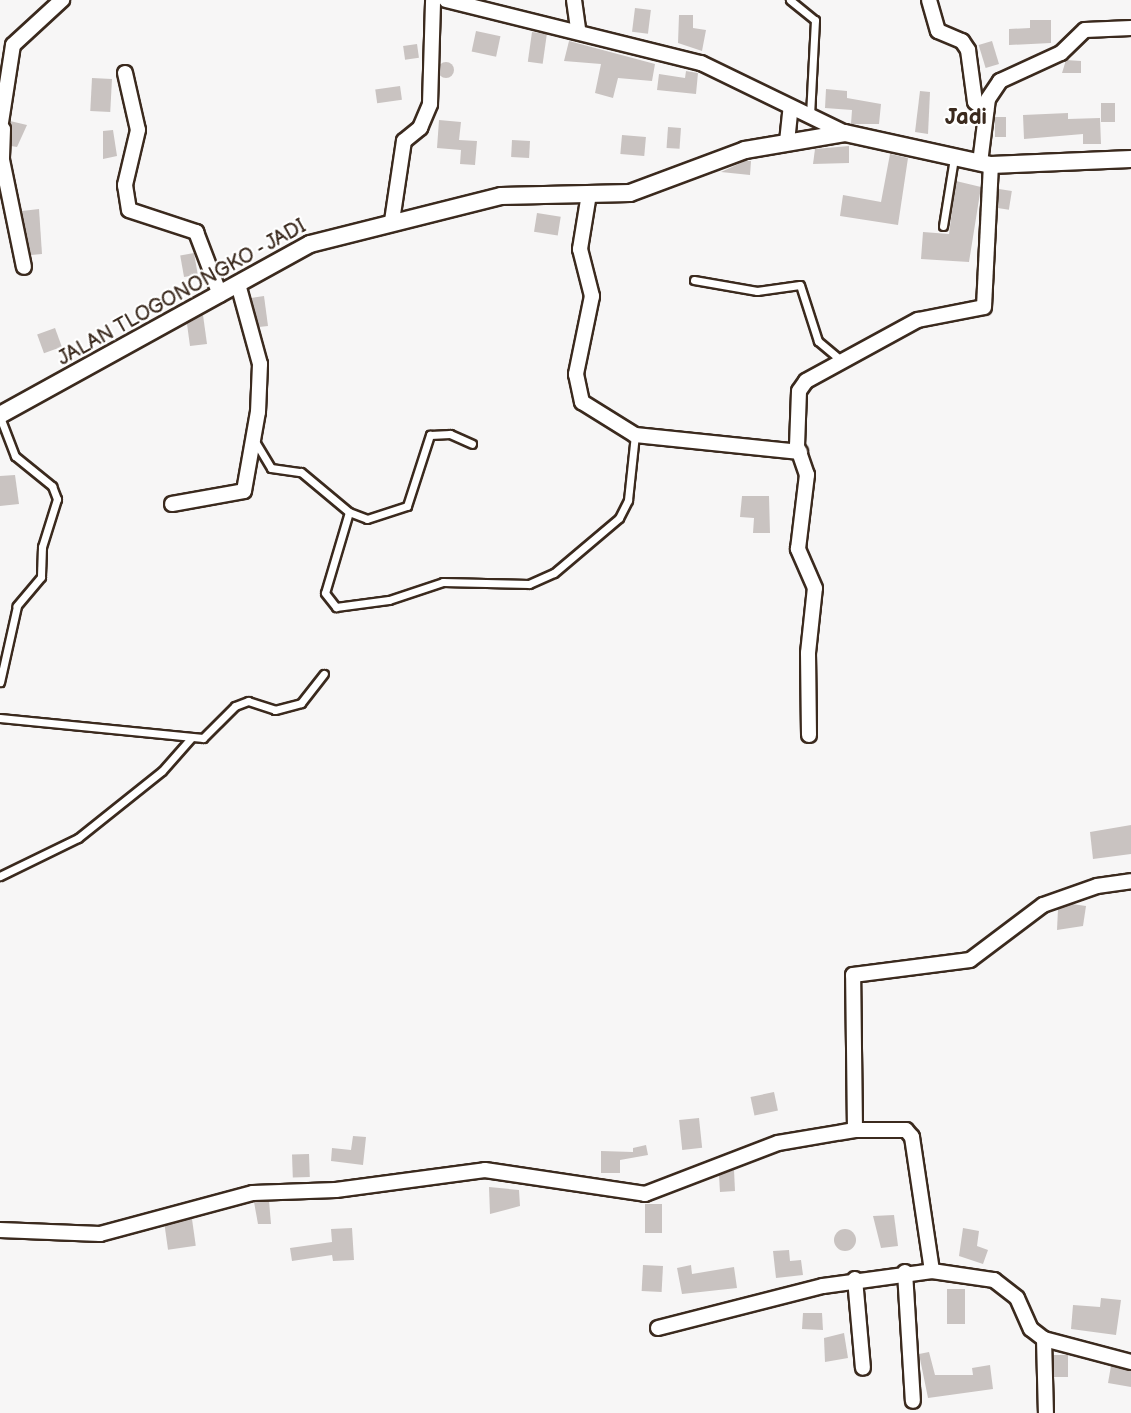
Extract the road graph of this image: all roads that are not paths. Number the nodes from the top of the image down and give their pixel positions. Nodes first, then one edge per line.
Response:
1 (62, 0) edge
2 (433, 0) edge
3 (446, 0) edge
4 (574, 0) edge
5 (790, 0) edge
6 (929, 0) edge
7 (1131, 28) edge
8 (578, 29) junction
9 (125, 73) dead end
10 (986, 110) junction
11 (790, 111) junction
12 (809, 118) junction
13 (2, 129) edge
14 (845, 133) junction
15 (787, 142) junction
16 (954, 158) junction
17 (1131, 159) edge
18 (985, 164) junction
19 (588, 194) junction
20 (392, 221) junction
21 (943, 226) dead end
22 (24, 267) dead end
23 (694, 280) dead end
24 (238, 284) junction
25 (220, 295) junction
26 (841, 360) junction
27 (0, 416) edge
28 (635, 435) junction
29 (254, 438) junction
30 (472, 444) dead end
31 (800, 452) junction
32 (172, 504) dead end
33 (349, 512) junction
34 (324, 674) dead end
35 (0, 682) edge
36 (0, 718) edge
37 (809, 735) dead end
38 (192, 736) junction
39 (0, 876) edge
40 (1131, 881) edge
41 (855, 1130) junction
42 (0, 1230) edge
43 (932, 1271) junction
44 (905, 1272) junction
45 (855, 1279) junction
46 (658, 1328) dead end
47 (1044, 1340) junction
48 (1131, 1362) edge
49 (863, 1368) dead end
50 (913, 1401) dead end
51 (1046, 1413) edge

1 - 13 street
2 - 20 street
3 - 8 street
4 - 8 street
5 - 12 lane
6 - 10 street
7 - 10 street
8 - 11 street
9 - 25 street
10 - 18 street
11 - 12 street
11 - 15 street
12 - 14 street
13 - 22 street
14 - 15 street, JALAN TLOGONONGKO - JADI
14 - 16 street
15 - 19 street, JALAN TLOGONONGKO - JADI
16 - 18 street
16 - 21 lane
17 - 18 street
18 - 26 street
19 - 20 street, JALAN TLOGONONGKO - JADI
19 - 28 street
20 - 24 street, JALAN TLOGONONGKO - JADI
23 - 26 lane
24 - 25 street, JALAN TLOGONONGKO - JADI
24 - 29 street
25 - 27 street, JALAN TLOGONONGKO - JADI
26 - 31 street
27 - 35 lane
28 - 31 street
28 - 33 lane
29 - 32 street
29 - 33 lane
30 - 33 lane
31 - 37 street
34 - 38 lane
36 - 38 lane
38 - 39 lane
40 - 41 street
41 - 42 street
41 - 43 street
43 - 44 street
43 - 47 street
44 - 45 street
44 - 50 street
45 - 46 street
45 - 49 street
47 - 48 street
47 - 51 street

